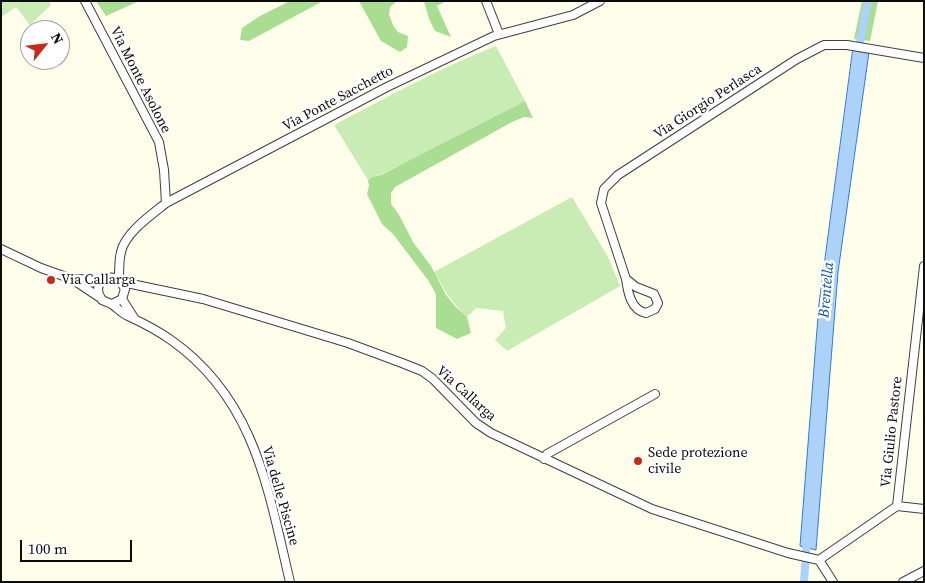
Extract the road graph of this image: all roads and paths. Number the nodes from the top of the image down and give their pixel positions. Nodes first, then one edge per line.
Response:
1 (85, 1) edge
2 (486, 1) edge
3 (600, 1) edge
4 (499, 34) junction
5 (924, 58) edge
6 (166, 203) junction
7 (1, 249) edge
8 (924, 266) edge
9 (72, 279) junction
10 (118, 279) junction
11 (626, 279) junction
12 (103, 280) junction
13 (139, 285) junction
14 (99, 296) junction
15 (123, 296) junction
16 (112, 304) junction
17 (134, 318) junction
18 (655, 394) dead end
19 (544, 458) junction
20 (897, 506) junction
21 (924, 509) edge
22 (819, 560) junction
23 (924, 570) edge
24 (290, 582) edge
25 (833, 582) edge
26 (903, 582) edge

1 - 6 street, Via Monte Asolone
2 - 4 street
3 - 4 street, Via Ponte Sacchetto
4 - 6 street, Via Ponte Sacchetto
5 - 11 street, Via Giorgio Perlasca
6 - 10 street, Via Ponte Sacchetto
7 - 9 street
8 - 20 street, Via Giulio Pastore
9 - 12 street
9 - 14 street, Via delle Piscine
10 - 12 street
10 - 13 street, Via Callarga
10 - 15 street, Via delle Piscine
11 - 11 street, Via Giorgio Perlasca
12 - 14 street
13 - 15 street
13 - 19 street, Via Callarga
14 - 16 street, Via delle Piscine
15 - 16 street
15 - 17 street, Via delle Piscine
16 - 17 street, Via delle Piscine
17 - 24 street, Via delle Piscine
18 - 19 street
19 - 22 street, Via Callarga
20 - 21 street
20 - 22 street, Via Giulio Pastore
22 - 25 street
23 - 26 street

